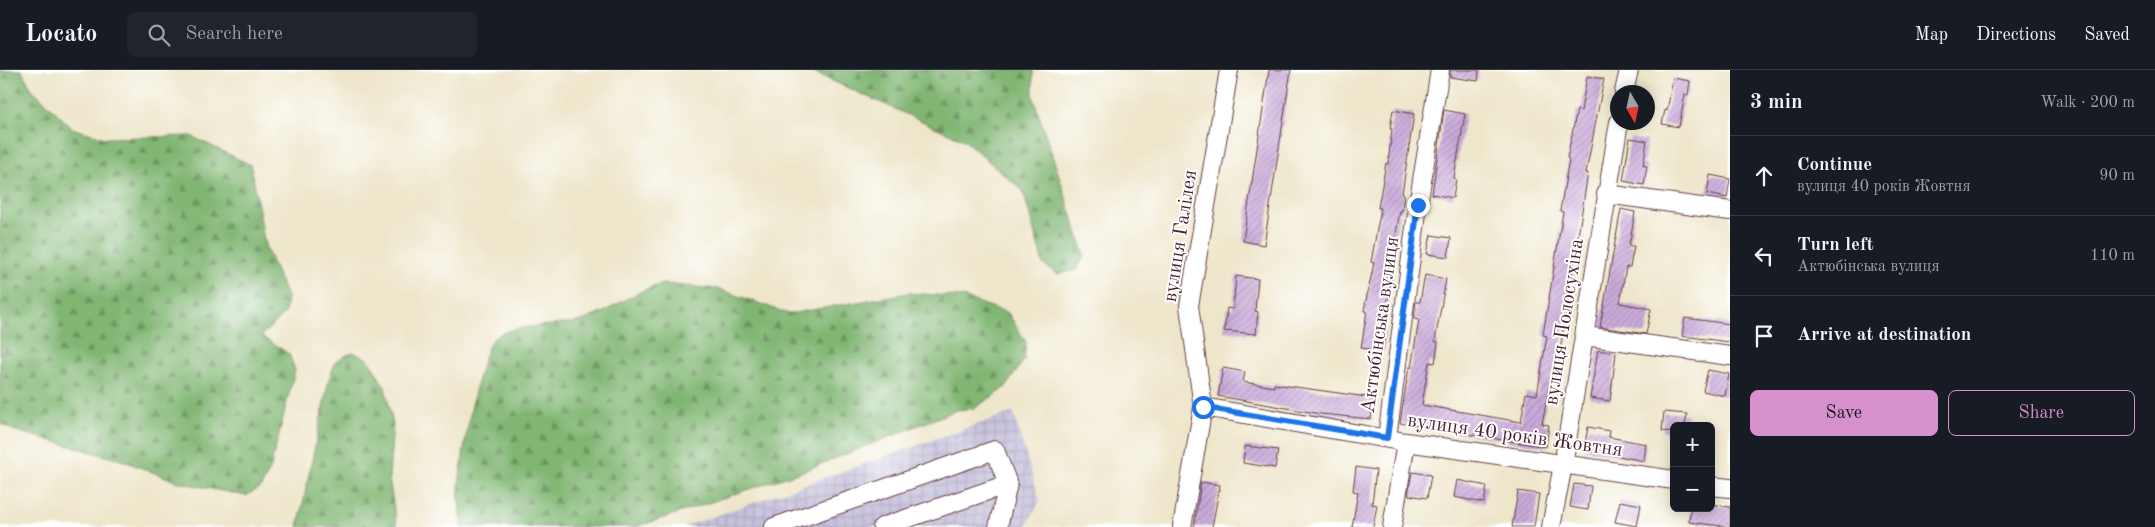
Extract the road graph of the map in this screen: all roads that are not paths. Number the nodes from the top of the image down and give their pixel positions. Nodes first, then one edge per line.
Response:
1 (1229, 70) edge
2 (1440, 70) edge
3 (1628, 70) edge
4 (1625, 85) edge
5 (1618, 130) edge
6 (1606, 194) junction
7 (1730, 211) edge
8 (1585, 336) junction
9 (1730, 356) edge
10 (1203, 407) junction
11 (1387, 438) junction
12 (1406, 442) junction
13 (1564, 465) junction
14 (1670, 479) edge
15 (1008, 484) junction
16 (1715, 486) edge
17 (1730, 488) edge
18 (774, 527) edge
19 (882, 527) edge
20 (998, 527) edge
21 (1182, 527) edge
22 (1392, 527) edge
23 (1551, 527) edge

1 - 10 street, вулиця Галілея
2 - 11 street, Актюбінська вулиця
3 - 4 street
5 - 6 street, вулиця Полосухіна
6 - 7 street
6 - 8 street, вулиця Полосухіна
8 - 9 street
8 - 13 street, вулиця Полосухіна
10 - 11 street, вулиця 40 років Жовтня
10 - 21 street, вулиця Галілея
11 - 12 street, вулиця 40 років Жовтня
12 - 13 street, вулиця 40 років Жовтня
12 - 22 street
13 - 14 street, вулиця 40 років Жовтня
13 - 23 street, вулиця Полосухіна
15 - 18 street
15 - 19 street
15 - 20 street
16 - 17 street

